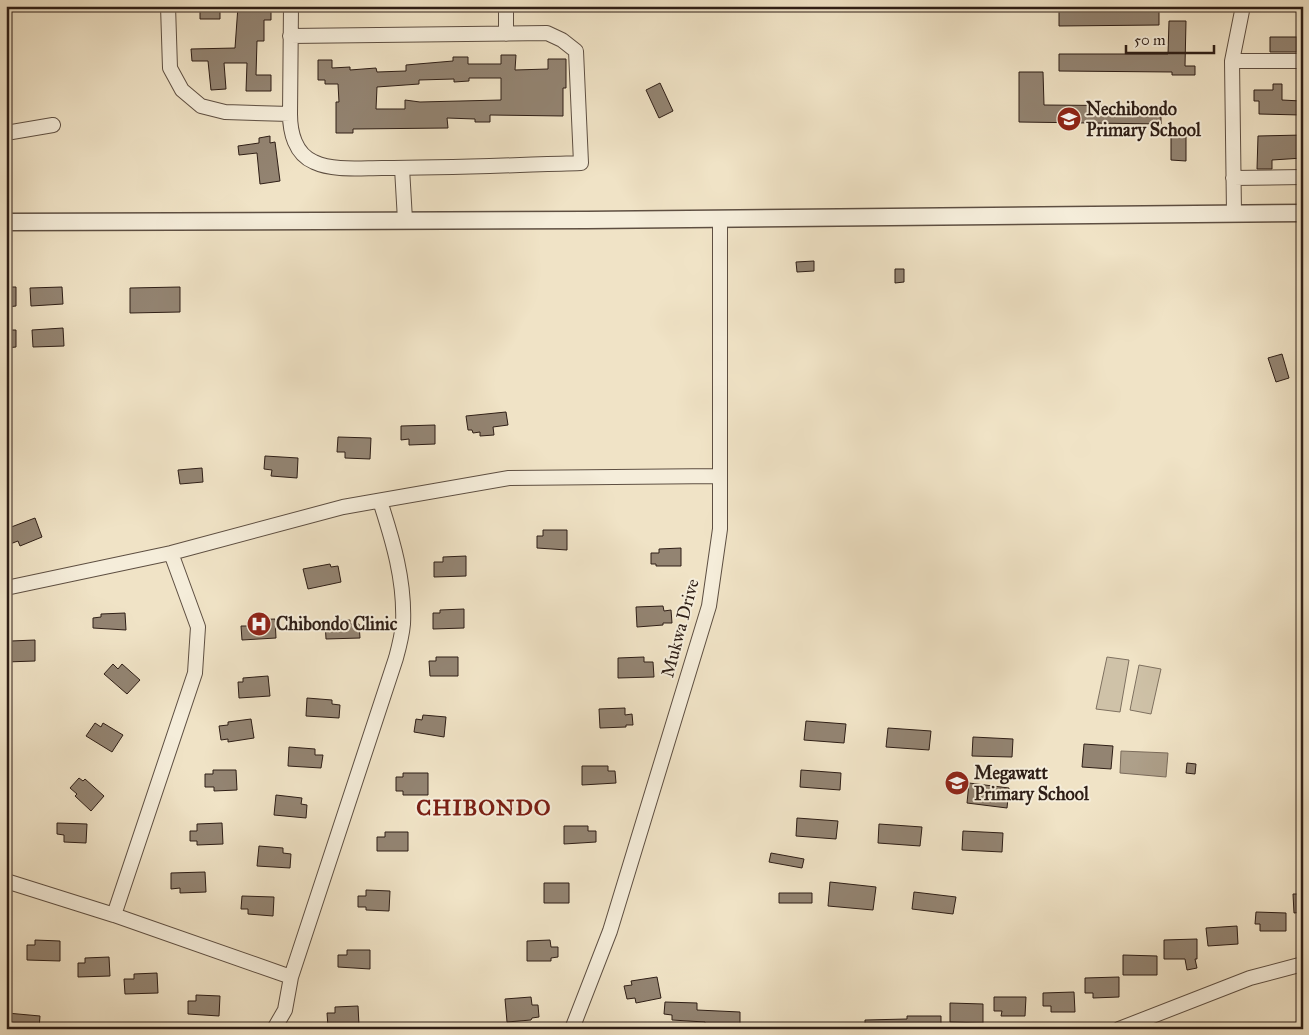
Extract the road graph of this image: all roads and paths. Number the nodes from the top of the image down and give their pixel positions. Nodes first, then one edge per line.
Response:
1 (168, 6) edge
2 (291, 6) edge
3 (506, 6) edge
4 (1243, 6) edge
5 (506, 34) junction
6 (290, 36) junction
7 (1232, 61) junction
8 (1303, 62) edge
9 (290, 114) junction
10 (53, 125) dead end
11 (6, 133) edge
12 (402, 168) junction
13 (1303, 177) edge
14 (1233, 178) junction
15 (1234, 213) junction
16 (1303, 213) edge
17 (720, 219) junction
18 (405, 220) junction
19 (6, 222) edge
20 (719, 476) junction
21 (380, 501) junction
22 (171, 553) junction
23 (6, 588) edge
24 (6, 881) edge
25 (114, 915) junction
26 (1303, 964) edge
27 (291, 977) junction
28 (274, 1029) edge
29 (572, 1029) edge
30 (1119, 1029) edge

1 - 9 street
2 - 6 street
3 - 5 street
4 - 7 street
5 - 6 street
5 - 12 street
6 - 9 street
7 - 8 street
7 - 14 street
9 - 12 street
10 - 11 street
12 - 18 street
13 - 14 street
14 - 15 street
15 - 16 street
15 - 17 street
17 - 18 street
17 - 20 street, Mukwa Drive
18 - 19 street
20 - 21 street
20 - 29 street, Mukwa Drive
21 - 22 street
21 - 27 street
22 - 23 street
22 - 25 street
24 - 25 street
25 - 27 street
26 - 30 street
27 - 28 street

